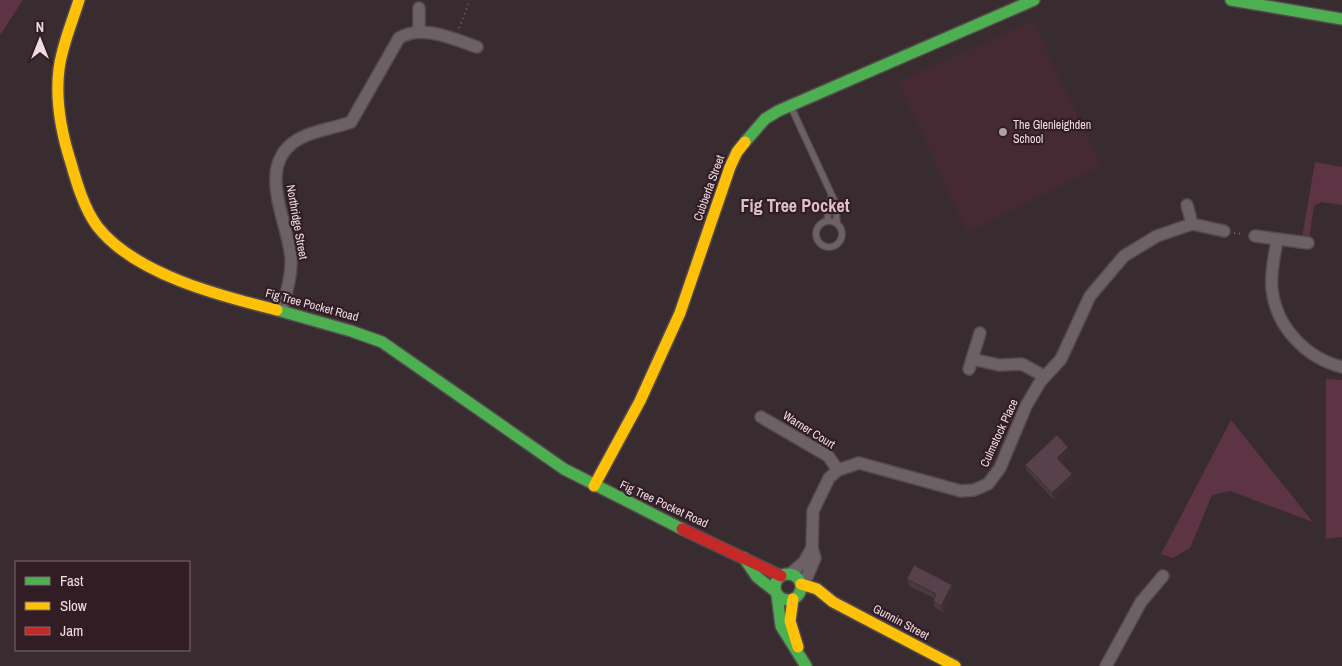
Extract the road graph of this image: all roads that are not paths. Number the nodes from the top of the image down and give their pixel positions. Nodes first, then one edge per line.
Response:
1 (79, 0) edge
2 (1034, 0) edge
3 (1231, 0) edge
4 (420, 8) dead end
5 (1342, 19) edge
6 (420, 31) junction
7 (478, 46) dead end
8 (790, 105) junction
9 (831, 198) junction
10 (1187, 205) dead end
11 (827, 220) junction
12 (837, 223) junction
13 (1192, 224) junction
14 (1224, 231) road end
15 (1255, 236) road end
16 (1277, 239) junction
17 (1308, 243) dead end
18 (281, 311) junction
19 (980, 333) dead end
20 (1342, 367) edge
21 (1044, 376) junction
22 (761, 417) dead end
23 (838, 470) junction
24 (594, 486) junction
25 (812, 548) junction
26 (744, 558) junction
27 (786, 575) junction
28 (1163, 576) dead end
29 (801, 583) junction
30 (776, 593) junction
31 (795, 598) junction
32 (833, 602) junction
33 (799, 653) junction
34 (806, 666) edge
35 (955, 666) edge
36 (1106, 666) edge

1 - 18 street, Fig Tree Pocket Road
2 - 8 street, Cubberla Street
3 - 5 street
4 - 6 street
6 - 7 street
6 - 18 street, Northridge Street
8 - 9 lane
8 - 24 street, Cubberla Street
9 - 11 lane
9 - 12 lane
10 - 13 street
11 - 12 lane
11 - 12 lane
13 - 14 street
13 - 21 street, Culmstock Place
15 - 16 street
16 - 17 street
16 - 20 street
18 - 24 street, Fig Tree Pocket Road
19 - 21 street
21 - 23 street, Culmstock Place
22 - 23 street, Warner Court
23 - 25 street
24 - 26 street, Fig Tree Pocket Road
25 - 27 street
25 - 29 street
26 - 27 street, Fig Tree Pocket Road
26 - 30 street, Fig Tree Pocket Road
27 - 29 street, Fig Tree Pocket Road
27 - 30 street
28 - 36 street
29 - 31 street
29 - 32 street, Gunnin Street
30 - 31 street, Fig Tree Pocket Road
30 - 33 street
31 - 32 street, Gunnin Street
31 - 33 street
32 - 35 street, Gunnin Street
33 - 34 street

